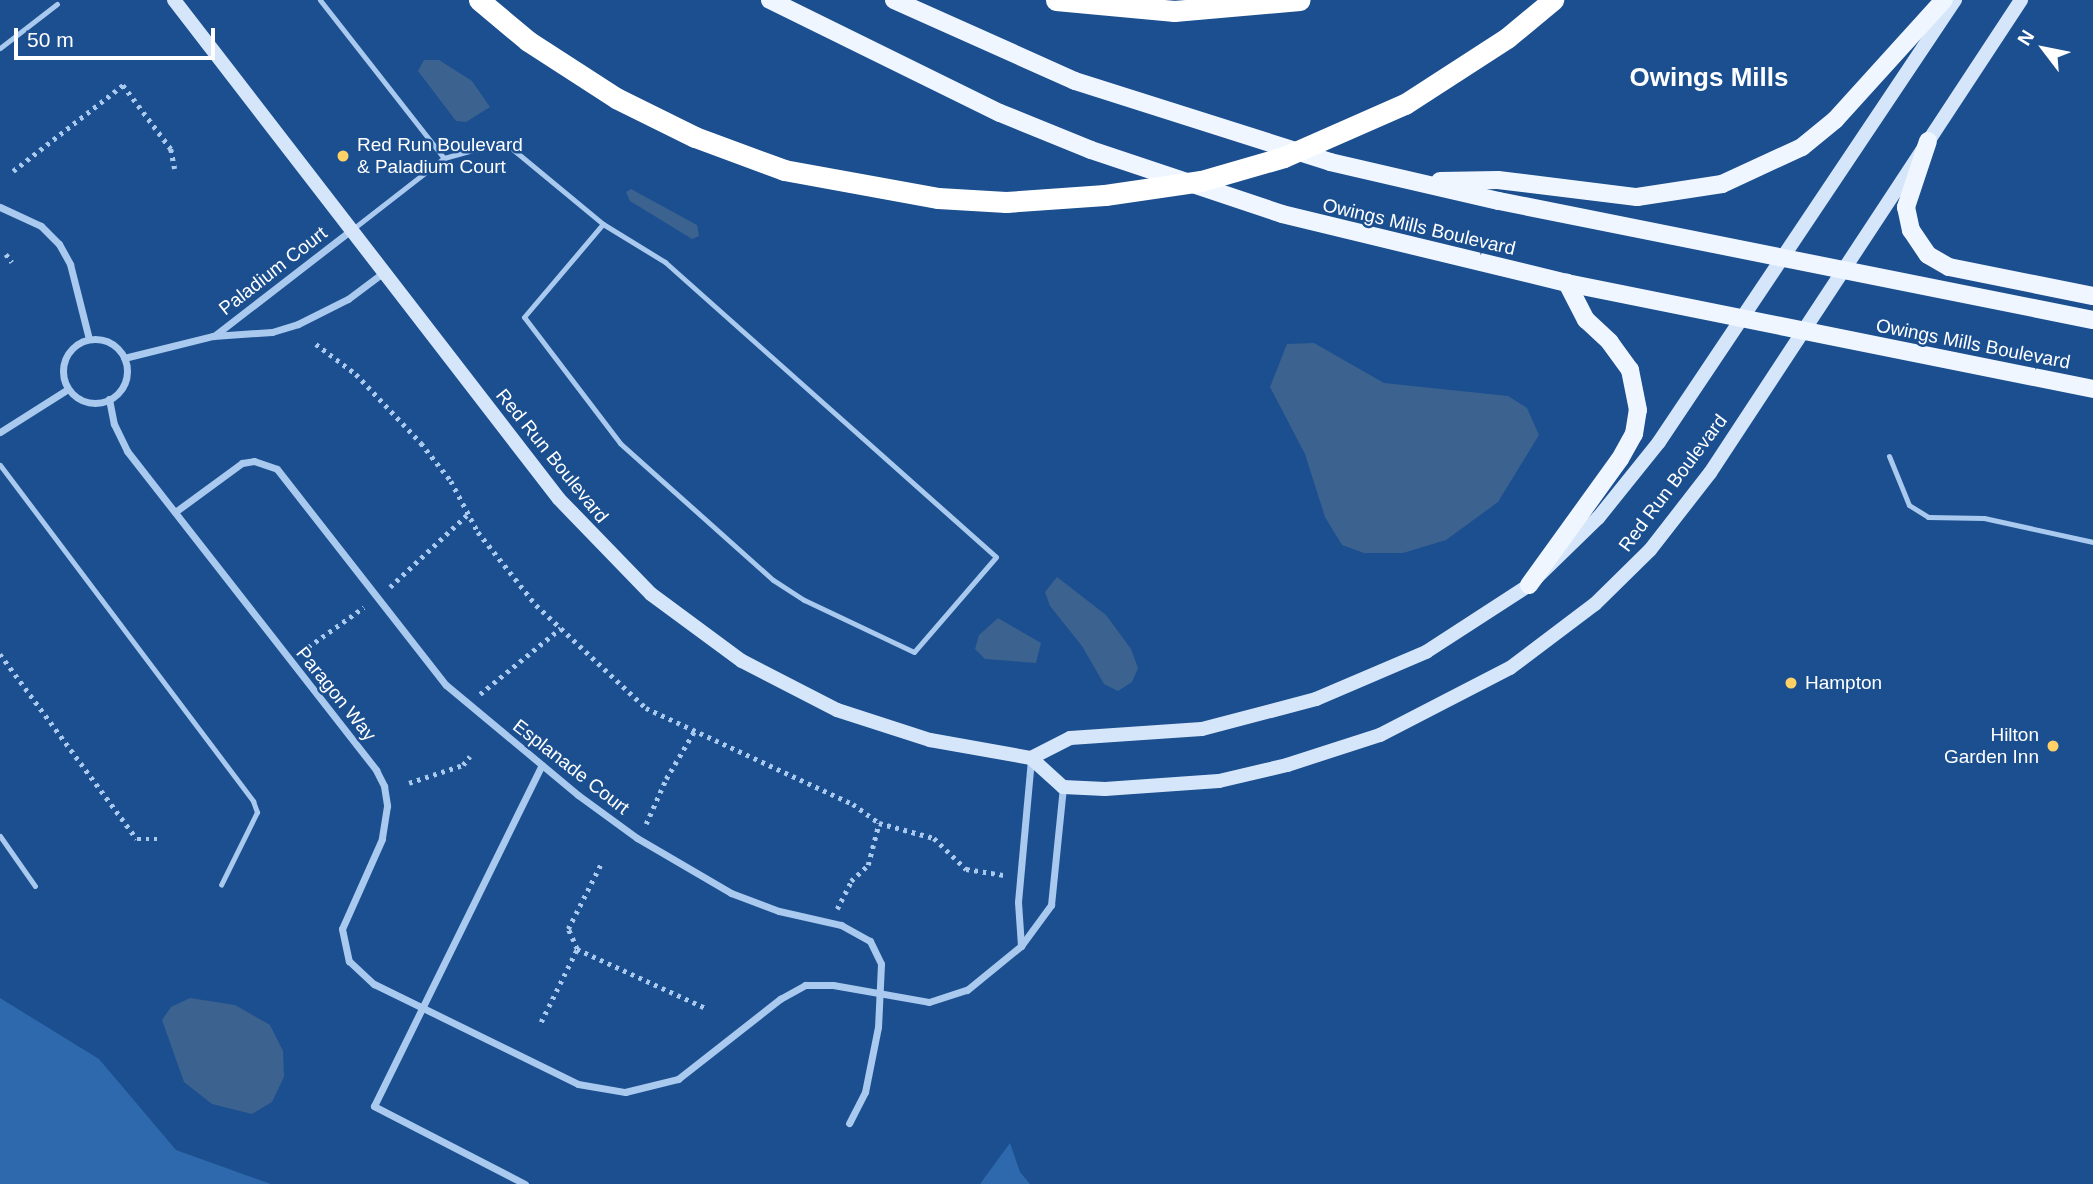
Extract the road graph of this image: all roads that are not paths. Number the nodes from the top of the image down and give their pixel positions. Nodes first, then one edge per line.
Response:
1 (174, 0) edge
2 (320, 0) edge
3 (479, 0) edge
4 (769, 0) edge
5 (894, 0) edge
6 (1056, 0) edge
7 (1300, 0) edge
8 (1553, 0) edge
9 (1944, 0) edge
10 (1955, 0) edge
11 (2021, 0) edge
12 (57, 4) dead end
13 (0, 48) edge
14 (1928, 141) junction
15 (444, 158) junction
16 (1410, 182) junction
17 (0, 207) edge
18 (603, 224) junction
19 (351, 230) junction
20 (1783, 258) junction
21 (1843, 271) junction
22 (384, 272) junction
23 (1567, 283) junction
24 (2093, 296) edge
25 (1742, 319) junction
26 (2093, 320) edge
27 (1802, 331) junction
28 (213, 336) junction
29 (89, 340) junction
30 (124, 358) junction
31 (68, 389) junction
32 (2093, 389) edge
33 (109, 399) junction
34 (0, 432) edge
35 (1889, 456) dead end
36 (0, 465) edge
37 (175, 512) junction
38 (2093, 542) edge
39 (1529, 584) junction
40 (1031, 758) junction
41 (542, 765) junction
42 (1063, 787) junction
43 (0, 836) edge
44 (220, 885) dead end
45 (35, 886) dead end
46 (1021, 946) junction
47 (881, 997) junction
48 (422, 1007) junction
49 (849, 1123) dead end
50 (524, 1184) edge

1 - 19 main road, Red Run Boulevard
2 - 15 lane
3 - 8 highway, bridge
4 - 23 main road, Owings Mills Boulevard
5 - 16 main road
6 - 7 highway
9 - 16 main road
10 - 20 main road, Red Run Boulevard
11 - 14 main road, Red Run Boulevard
12 - 13 lane
14 - 21 main road, Red Run Boulevard
14 - 24 main road
15 - 18 lane
15 - 19 lane
16 - 20 main road
17 - 29 street
18 - 18 lane
19 - 22 main road, Red Run Boulevard
19 - 28 street, Paladium Court
20 - 21 main road
20 - 25 main road, Red Run Boulevard
21 - 26 main road
21 - 27 main road, Red Run Boulevard
22 - 28 street, Paladium Court
22 - 40 main road, Red Run Boulevard
23 - 25 main road, Owings Mills Boulevard
23 - 39 main road
25 - 27 main road, Owings Mills Boulevard
25 - 39 main road, Red Run Boulevard
27 - 32 main road, Owings Mills Boulevard
27 - 42 main road, Red Run Boulevard
28 - 30 street, Paladium Court
29 - 30 street
29 - 31 street
30 - 33 street
31 - 33 street
31 - 34 street
33 - 37 street, Paragon Way
35 - 38 lane
36 - 44 lane
37 - 41 street, Esplanade Court
37 - 48 street, Paragon Way
39 - 40 main road, Red Run Boulevard
40 - 42 main road
40 - 46 street
41 - 47 street, Esplanade Court
41 - 48 street
42 - 46 street
43 - 45 lane
46 - 47 street, Paragon Way
47 - 48 street, Paragon Way
47 - 49 street, Esplanade Court
48 - 50 street

